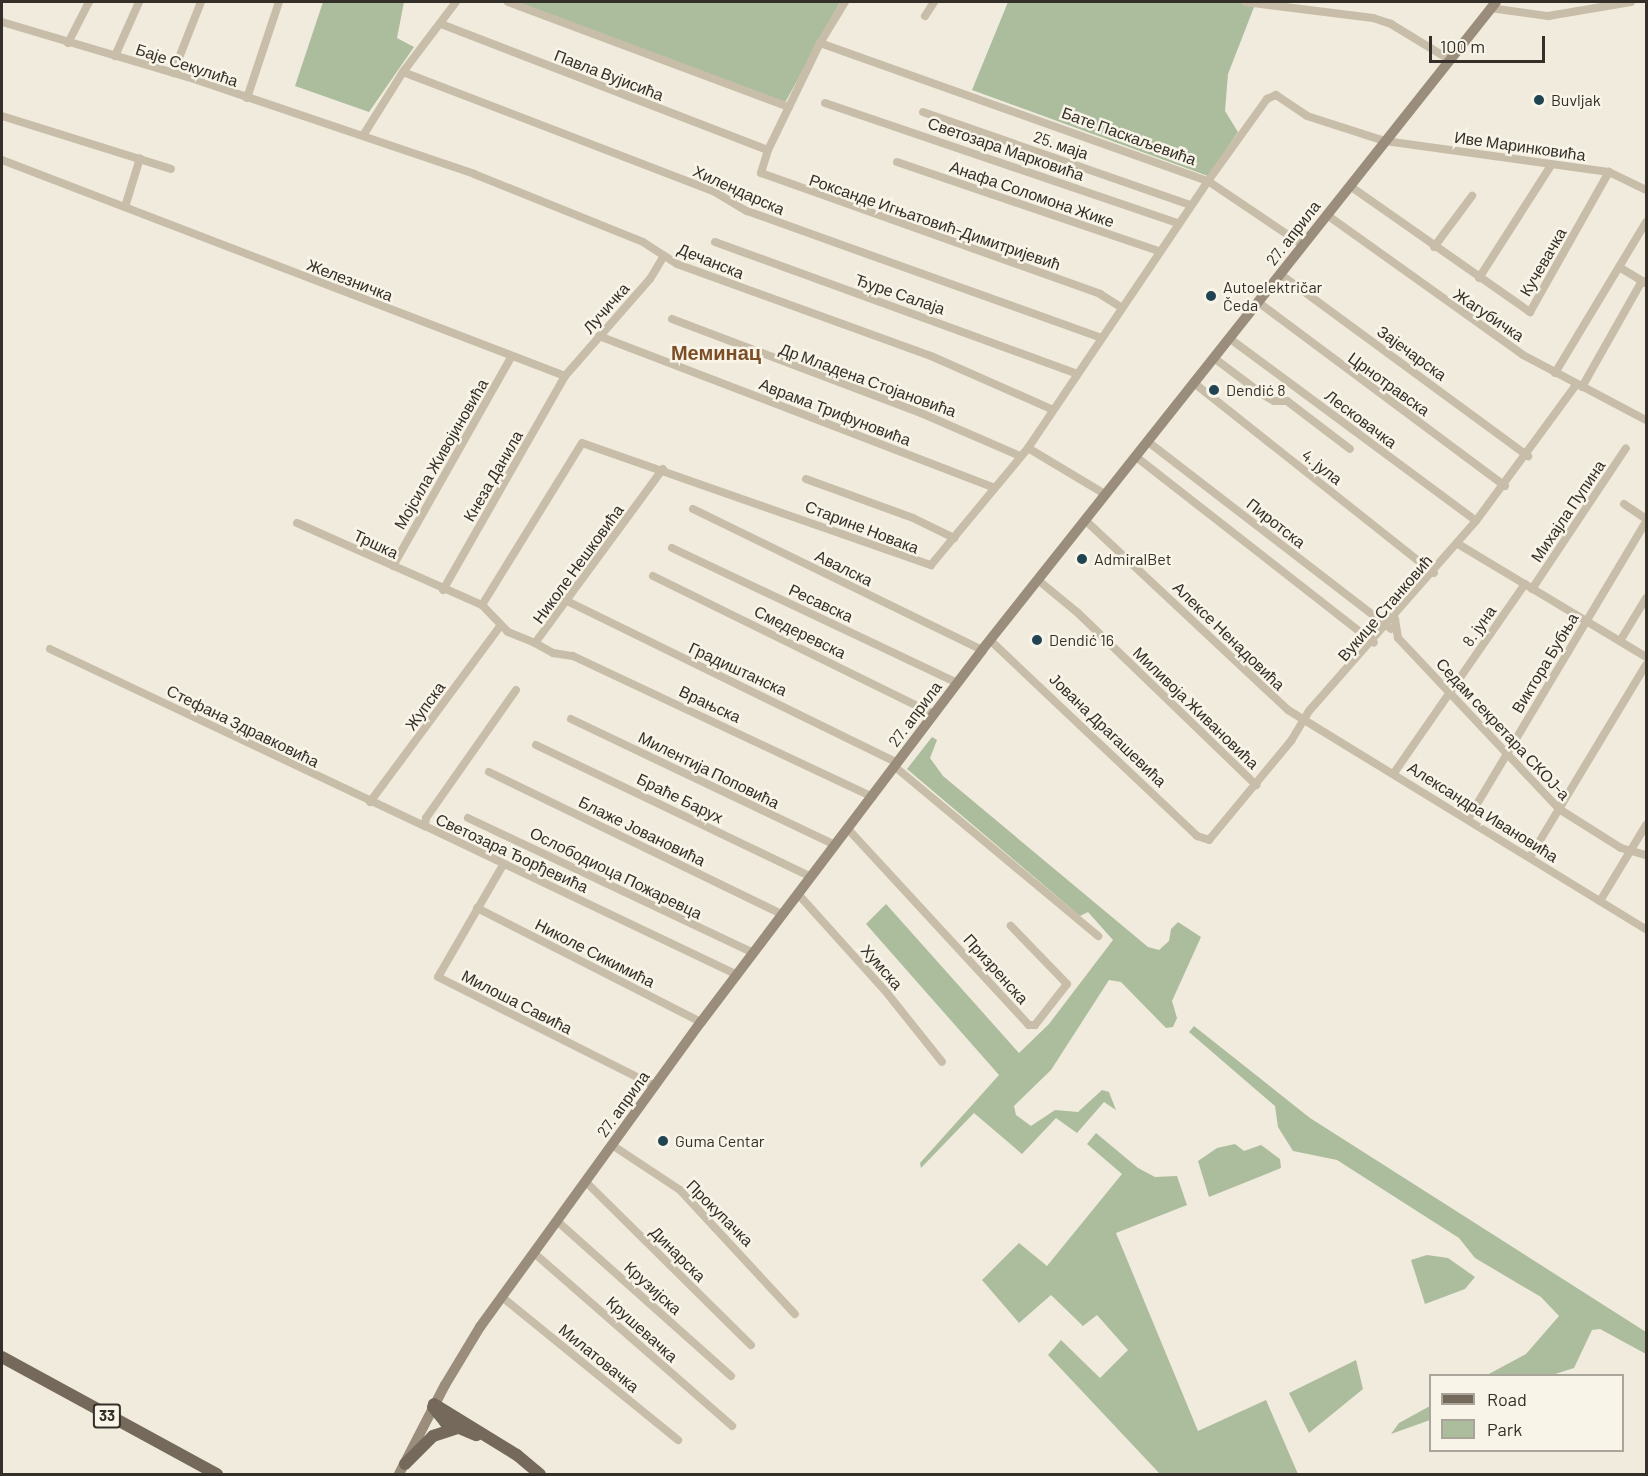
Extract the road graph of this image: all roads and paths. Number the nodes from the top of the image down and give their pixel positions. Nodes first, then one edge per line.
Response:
1 (89, 2) edge
2 (139, 2) edge
3 (201, 2) edge
4 (279, 2) edge
5 (456, 2) edge
6 (508, 2) edge
7 (846, 2) edge
8 (934, 2) edge
9 (1245, 2) edge
10 (1631, 2) edge
11 (1493, 5) edge
12 (925, 16) dead end
13 (2, 22) edge
14 (441, 24) junction
15 (68, 43) junction
16 (820, 43) junction
17 (115, 56) junction
18 (1450, 60) junction
19 (403, 72) junction
20 (173, 73) junction
21 (247, 98) junction
22 (825, 103) dead end
23 (789, 107) junction
24 (923, 112) dead end
25 (2, 116) edge
26 (364, 134) junction
27 (1385, 141) junction
28 (768, 150) junction
29 (140, 158) junction
30 (2, 160) edge
31 (897, 162) dead end
32 (1552, 164) junction
33 (171, 169) dead end
34 (1609, 172) junction
35 (1208, 181) junction
36 (1350, 186) junction
37 (1647, 190) edge
38 (1472, 196) dead end
39 (1190, 205) junction
40 (125, 207) junction
41 (1327, 215) junction
42 (1647, 222) edge
43 (1178, 223) junction
44 (715, 242) dead end
45 (1303, 245) junction
46 (1434, 247) junction
47 (1159, 251) junction
48 (664, 256) junction
49 (1619, 267) junction
50 (1280, 274) junction
51 (1479, 278) junction
52 (1644, 282) edge
53 (1258, 302) junction
54 (1122, 308) junction
55 (672, 319) dead end
56 (599, 336) junction
57 (1101, 338) junction
58 (1229, 338) junction
59 (512, 356) junction
60 (1214, 358) junction
61 (1075, 373) junction
62 (1555, 374) junction
63 (565, 376) junction
64 (1194, 383) junction
65 (1579, 386) junction
66 (1051, 409) junction
67 (1647, 420) edge
68 (1147, 441) junction
69 (1028, 448) junction
70 (1626, 448) dead end
71 (1350, 449) dead end
72 (1020, 456) junction
73 (1135, 456) junction
74 (1528, 456) junction
75 (663, 469) junction
76 (806, 478) dead end
77 (1505, 486) junction
78 (993, 488) junction
79 (1105, 494) junction
80 (1624, 504) dead end
81 (693, 509) dead end
82 (1085, 520) junction
83 (1647, 520) edge
84 (297, 522) dead end
85 (1476, 522) junction
86 (954, 538) junction
87 (1458, 544) junction
88 (672, 548) dead end
89 (393, 566) junction
90 (1434, 573) junction
91 (653, 576) dead end
92 (1038, 580) junction
93 (1529, 587) junction
94 (443, 590) junction
95 (1647, 598) edge
96 (567, 601) junction
97 (483, 604) junction
98 (1587, 621) junction
99 (501, 626) junction
100 (1394, 632) junction
101 (990, 640) junction
102 (1376, 640) junction
103 (1620, 641) junction
104 (535, 642) junction
105 (50, 649) dead end
106 (982, 650) junction
107 (1647, 657) edge
108 (1647, 665) edge
109 (958, 683) junction
110 (516, 690) dead end
111 (1450, 691) junction
112 (934, 714) junction
113 (571, 719) dead end
114 (1304, 720) junction
115 (536, 745) dead end
116 (1506, 755) junction
117 (896, 765) junction
118 (489, 772) dead end
119 (1394, 773) junction
120 (1256, 785) junction
121 (872, 797) junction
122 (370, 802) junction
123 (1559, 809) junction
124 (468, 818) dead end
125 (1468, 819) junction
126 (1647, 825) edge
127 (424, 826) junction
128 (848, 828) junction
129 (1205, 840) joint
130 (835, 845) junction
131 (1630, 852) junction
132 (1647, 855) edge
133 (1530, 857) junction
134 (503, 865) junction
135 (811, 877) junction
136 (798, 894) junction
137 (1600, 901) junction
138 (477, 908) junction
139 (782, 914) junction
140 (1011, 926) dead end
141 (1646, 929) edge
142 (1098, 936) dead end
143 (753, 953) junction
144 (737, 975) junction
145 (700, 1022) junction
146 (942, 1062) dead end
147 (655, 1086) junction
148 (612, 1144) junction
149 (586, 1182) junction
150 (557, 1221) junction
151 (534, 1253) junction
152 (502, 1297) junction
153 (795, 1314) dead end
154 (751, 1345) dead end
155 (2, 1357) edge
156 (730, 1376) dead end
157 (434, 1405) junction
158 (732, 1426) dead end
159 (457, 1428) junction
160 (489, 1438) junction
161 (678, 1440) dead end
162 (402, 1469) edge
163 (217, 1474) edge
164 (540, 1474) edge

1 - 15 street
2 - 17 street
3 - 20 street
4 - 21 street
5 - 14 street
6 - 23 street
7 - 16 street
8 - 12 street
9 - 18 street
10 - 11 street
11 - 18 main road, 27. априла
13 - 15 street, Баје Секулића
14 - 19 street
14 - 28 street, Павла Вујисића
15 - 17 street, Баје Секулића
16 - 23 street
16 - 35 street, Бате Паскаљевића
17 - 20 street, Баје Секулића
18 - 27 main road, 27. априла
19 - 26 street
19 - 57 street, Хилендарска
20 - 21 street, Баје Секулића
21 - 26 street, Баје Секулића
22 - 43 street, Светозара Марковића
23 - 28 street
24 - 39 street, 25. маја
25 - 29 street
26 - 48 street, Дечанска
27 - 32 street, Иве Маринковића
27 - 35 street, Бате Паскаљевића
27 - 36 main road, 27. априла
28 - 54 street, Роксанде Игњатовић-Димитријевић
29 - 33 street
29 - 40 street
30 - 40 street, Железничка
31 - 47 street, Анафа Соломона Жике
32 - 34 street, Иве Маринковића
32 - 51 street
34 - 37 street, Иве Маринковића
34 - 51 street, Кучевачка
35 - 39 street, Старине Новака
35 - 45 street
36 - 41 main road, 27. априла
36 - 46 street, Кучевачка
38 - 46 street
39 - 43 street, Старине Новака
40 - 59 street, Железничка
41 - 45 main road, 27. априла
41 - 62 street, Жагубичка
42 - 49 street
43 - 47 street, Старине Новака
44 - 61 street, Ђуре Салаја
45 - 50 main road, 27. априла
46 - 51 street, Кучевачка
47 - 54 street, Старине Новака
48 - 56 street, Лучичка
48 - 66 street, Дечанска
49 - 52 street
49 - 62 street
50 - 53 main road, 27. априла
50 - 74 street, Зајечарска
52 - 65 street, Вукице Станковић
53 - 58 main road, 27. априла
53 - 77 street, Црнотравска
54 - 57 street, Старине Новака
55 - 72 street, Др Младена Стојановића
56 - 63 street, Лучичка
56 - 78 street, Аврама Трифуновића
57 - 61 street, Старине Новака
58 - 60 main road, 27. априла
58 - 85 street, Лесковачка
59 - 63 street, Железничка
59 - 89 street, Мојсила Живојиновића
60 - 64 main road, 27. априла
60 - 71 street
61 - 66 street, Старине Новака
62 - 65 street, Жагубичка
63 - 94 street, Кнеза Данила
64 - 68 main road, 27. априла
64 - 90 street, 4. јула
65 - 67 street, Жагубичка
65 - 74 street, Вукице Станковић
66 - 69 street, Старине Новака
68 - 73 main road, 27. априла
68 - 100 street, Пиротска
69 - 72 street, Старине Новака
69 - 79 street
70 - 93 street, Михајла Пупина
72 - 78 street, Старине Новака
73 - 79 main road, 27. априла
73 - 102 street
74 - 77 street, Вукице Станковић
75 - 86 street, Старине Новака
75 - 96 street, Николе Нешковића
75 - 97 street, Старине Новака
76 - 86 street
77 - 85 street, Вукице Станковић
78 - 86 street, Старине Новака
79 - 82 main road, 27. априла
80 - 83 street, Виктора Бубња
81 - 106 street, Авалска
82 - 92 main road, 27. априла
82 - 114 street, Алексе Ненадовића
83 - 98 street, Виктора Бубња
84 - 89 street, Тршка
85 - 87 street, Вукице Станковић
87 - 90 street, Вукице Станковић
87 - 93 street
88 - 109 street, Ресавска
89 - 94 street, Тршка
90 - 100 street, Вукице Станковић
91 - 112 street, Смедеревска
92 - 101 main road, 27. априла
92 - 120 street, Миливоја Живановића
93 - 98 street
93 - 111 street, 8. јуна
94 - 97 street
95 - 103 street
96 - 104 street, Николе Нешковића
96 - 117 street, Градиштанска
97 - 99 street, Николе Нешковића
98 - 103 street
98 - 116 street, Виктора Бубња
99 - 104 street, Николе Нешковића
99 - 122 street, Жупска
100 - 102 street
100 - 102 street, Вукице Станковић
100 - 111 street, Седам секретара СКОЈ-а
101 - 106 main road, 27. априла
101 - 129 street, Јована Драгашевића
102 - 114 street, Вукице Станковић
103 - 107 street
104 - 121 street, Врањска
105 - 122 street, Стефана Здравковића
106 - 109 main road, 27. априла
108 - 123 street
109 - 112 main road, 27. априла
110 - 127 street, Светозара Ђорђевића
111 - 116 street, Седам секретара СКОЈ-а
111 - 119 street, 8. јуна
112 - 117 main road, 27. априла
113 - 130 street, Милентија Поповића
114 - 119 street, Александра Ивановића
114 - 120 street, Вукице Станковић
115 - 135 street, Браће Барух
116 - 123 street, Седам секретара СКОЈ-а
116 - 125 street, Виктора Бубња
117 - 121 main road, 27. априла
117 - 142 street, Градиштанска
118 - 139 street, Блаже Јовановића
119 - 125 street, Александра Ивановића
120 - 129 street, Вукице Станковић
121 - 128 main road, 27. априла
122 - 127 street, Стефана Здравковића
123 - 131 street, Седам секретара СКОЈ-а
123 - 133 street
124 - 143 street, Ослободиоца Пожаревца
125 - 133 street, Александра Ивановића
126 - 131 street
127 - 134 street, Светозара Ђорђевића
128 - 130 main road, 27. априла
128 - 140 street, Призренска
130 - 135 main road, 27. априла
131 - 132 street, Седам секретара СКОЈ-а
131 - 137 street
133 - 137 street, Александра Ивановића
134 - 138 street
134 - 144 street, Светозара Ђорђевића
135 - 136 main road, 27. априла
136 - 139 main road, 27. априла
136 - 146 street, Хумска
137 - 141 street, Александра Ивановића
138 - 145 street, Николе Сикимића
138 - 147 street, Милоша Савића
139 - 143 main road, 27. априла
143 - 144 main road, 27. априла
144 - 145 main road, 27. априла
145 - 147 main road, 27. априла
147 - 148 main road, 27. априла
148 - 149 main road, 27. априла
148 - 153 street, Прокупачка
149 - 150 main road, 27. априла
149 - 154 street, Динарска
150 - 151 main road, 27. априла
150 - 156 street, Крузијска
151 - 152 main road, 27. априла
151 - 158 street, Крушевачка
152 - 157 main road, 27. априла
152 - 161 street, Милатовачка
155 - 163 main road, 33
157 - 159 main road
157 - 160 main road
157 - 162 main road, 27. априла
159 - 160 main road
159 - 162 main road
160 - 164 main road

